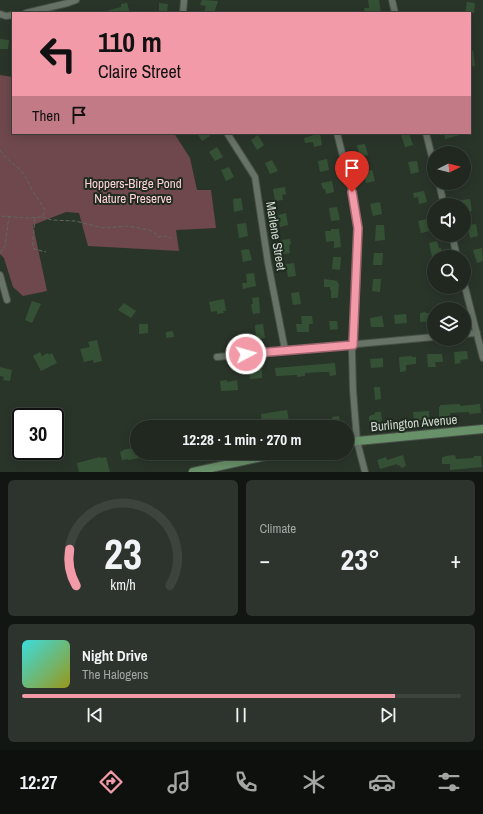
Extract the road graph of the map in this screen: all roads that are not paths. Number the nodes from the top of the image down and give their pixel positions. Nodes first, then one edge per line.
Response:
1 (76, 0) edge
2 (184, 0) edge
3 (392, 0) edge
4 (30, 12) edge
5 (183, 12) edge
6 (396, 12) edge
7 (0, 14) edge
8 (12, 15) edge
9 (228, 134) edge
10 (337, 134) edge
11 (426, 134) edge
12 (429, 146) edge
13 (0, 275) edge
14 (467, 294) edge
15 (7, 300) dead end
16 (471, 333) edge
17 (477, 333) junction
18 (427, 338) edge
19 (353, 345) junction
20 (285, 350) junction
21 (217, 357) dead end
22 (483, 358) edge
23 (483, 429) edge
24 (354, 441) edge
25 (357, 441) junction
26 (248, 460) edge
27 (193, 472) edge
28 (365, 472) edge

1 - 4 street
2 - 5 street
3 - 6 street
7 - 8 street
9 - 20 street, Marlene Street
10 - 19 street
11 - 12 street
13 - 15 street
14 - 17 street
16 - 17 street
17 - 22 street
18 - 19 street
19 - 20 street
19 - 25 street
20 - 21 street
23 - 25 main road, Burlington Avenue
24 - 25 main road, Burlington Avenue
25 - 28 street
26 - 27 main road

